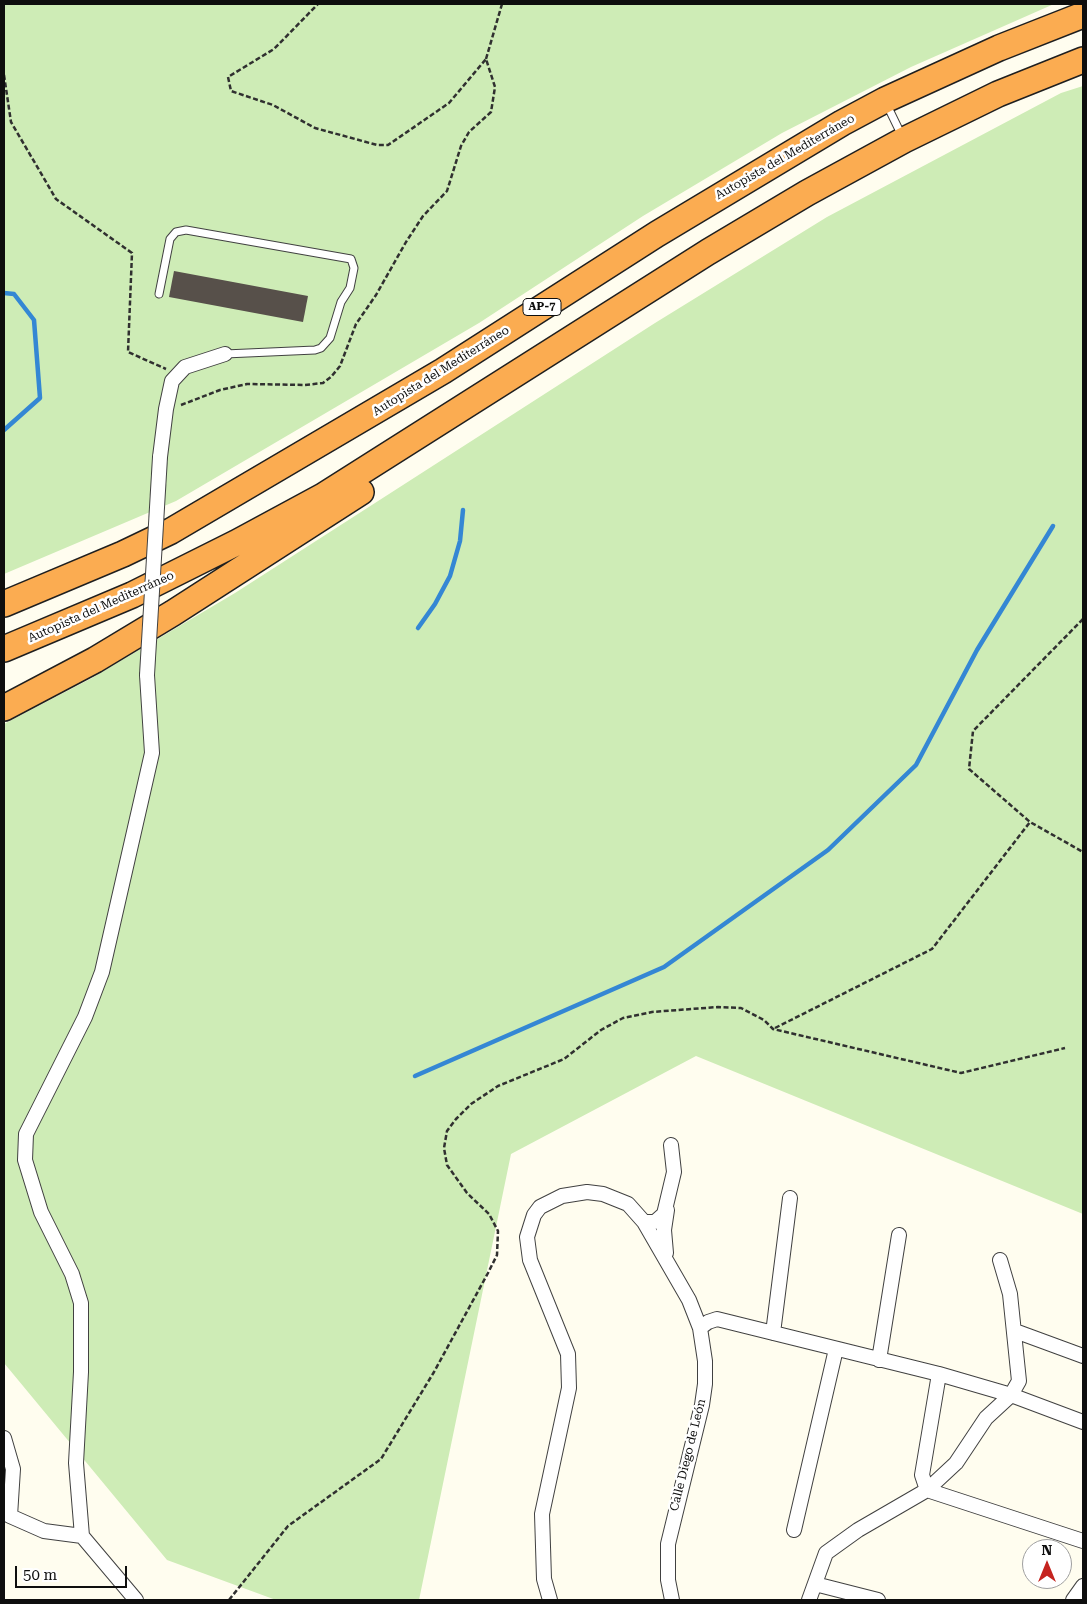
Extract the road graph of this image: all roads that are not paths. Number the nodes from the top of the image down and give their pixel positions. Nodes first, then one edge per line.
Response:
1 (1083, 15) edge
2 (1083, 60) edge
3 (885, 100) junction
4 (904, 140) junction
5 (159, 294) dead end
6 (577, 336) junction
7 (225, 354) joint
8 (4, 604) edge
9 (4, 649) edge
10 (4, 708) edge
11 (671, 1145) dead end
12 (790, 1198) dead end
13 (667, 1204) junction
14 (644, 1222) junction
15 (899, 1235) dead end
16 (666, 1257) junction
17 (1000, 1260) dead end
18 (700, 1328) junction
19 (1015, 1331) junction
20 (773, 1333) junction
21 (836, 1348) junction
22 (1083, 1356) edge
23 (879, 1360) junction
24 (939, 1374) junction
25 (1011, 1394) junction
26 (1083, 1422) edge
27 (4, 1438) edge
28 (927, 1490) junction
29 (794, 1530) dead end
30 (82, 1536) junction
31 (1083, 1541) edge
32 (815, 1584) junction
33 (1083, 1586) edge
34 (136, 1600) edge
35 (550, 1600) edge
36 (672, 1600) edge
37 (809, 1600) edge
38 (878, 1600) edge
39 (1073, 1600) edge

1 - 3 highway, Autopista del Mediterráneo / AP-7
2 - 4 highway, Autopista del Mediterráneo
3 - 4 lane
3 - 8 highway, Autopista del Mediterráneo / AP-7
4 - 6 highway, Autopista del Mediterráneo
5 - 7 lane
6 - 9 highway, Autopista del Mediterráneo
6 - 10 highway
7 - 30 street, bridge
11 - 13 street
12 - 20 street
13 - 14 street
13 - 16 street
14 - 16 street, Calle Diego de León
14 - 35 street, Calle Diego de León
15 - 23 street
16 - 18 street, Calle Diego de León
17 - 19 street
18 - 20 street
18 - 36 street, Calle Diego de León
19 - 22 street
19 - 25 street
20 - 21 street
21 - 23 street
21 - 29 street
23 - 24 street
24 - 25 street
24 - 28 street
25 - 26 street
25 - 28 street
27 - 30 street
28 - 31 street
28 - 32 street
30 - 34 street
32 - 37 street
32 - 38 street
33 - 39 street

